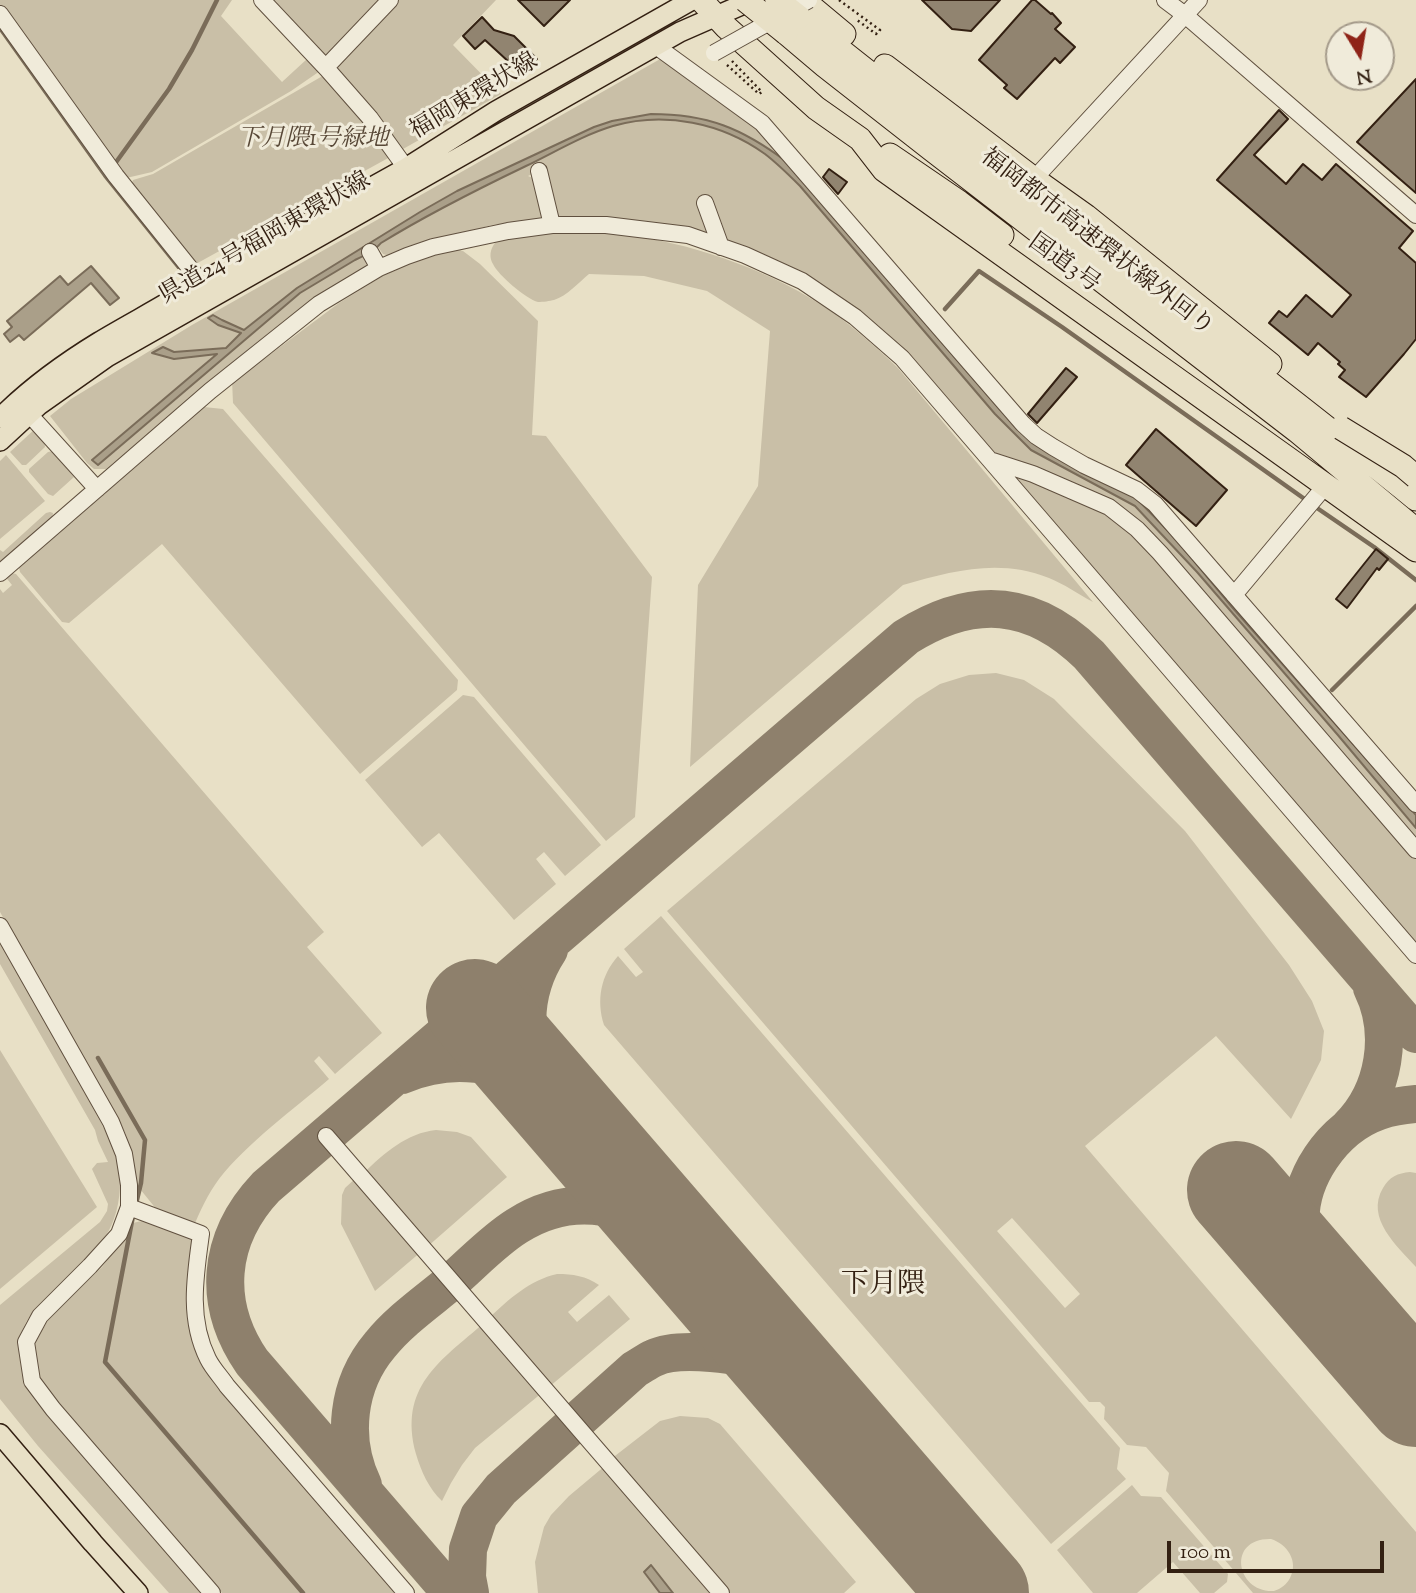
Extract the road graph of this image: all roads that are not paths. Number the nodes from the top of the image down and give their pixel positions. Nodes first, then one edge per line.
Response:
1 (262, 0) edge
2 (390, 0) edge
3 (692, 0) edge
4 (745, 0) edge
5 (753, 0) edge
6 (777, 0) edge
7 (803, 0) edge
8 (809, 0) edge
9 (1165, 0) edge
10 (1199, 0) edge
11 (708, 8) edge
12 (0, 14) edge
13 (1185, 15) junction
14 (850, 39) junction
15 (656, 46) junction
16 (719, 53) road end
17 (327, 69) junction
18 (860, 139) junction
19 (406, 168) junction
20 (539, 172) dead end
21 (1034, 179) junction
22 (705, 202) dead end
23 (1416, 215) edge
24 (552, 225) junction
25 (722, 247) junction
26 (370, 252) dead end
27 (379, 268) junction
28 (201, 282) junction
29 (29, 414) junction
30 (0, 418) edge
31 (1341, 428) junction
32 (0, 441) edge
33 (991, 461) junction
34 (1416, 468) edge
35 (1416, 476) edge
36 (1326, 485) junction
37 (97, 489) junction
38 (1416, 499) edge
39 (1416, 530) edge
40 (1416, 542) edge
41 (1416, 550) edge
42 (0, 573) edge
43 (1234, 595) junction
44 (1416, 804) edge
45 (1416, 850) edge
46 (0, 926) edge
47 (1416, 955) edge
48 (327, 1136) dead end
49 (129, 1207) junction
50 (0, 1434) edge
51 (138, 1593) edge
52 (212, 1593) edge
53 (405, 1593) edge
54 (721, 1593) edge

1 - 17 street
2 - 17 street
3 - 19 main road, 福岡東環状線
4 - 39 highway, 福岡都市高速環状線外回り, bridge
5 - 11 main road, 県道24号福岡東環状線
6 - 38 highway, bridge
7 - 14 highway, 国道3号
8 - 16 street, bridge
9 - 13 street
10 - 13 street
11 - 15 main road, 県道24号福岡東環状線
11 - 18 highway, 国道3号
12 - 28 street
13 - 21 street
13 - 23 street
14 - 21 highway, 国道3号
14 - 31 highway
15 - 29 main road, 県道24号福岡東環状線
15 - 43 street
17 - 19 street
18 - 36 highway, 国道3号
18 - 40 highway
19 - 28 main road, 福岡東環状線
20 - 24 street
21 - 35 highway, 国道3号
22 - 25 street
24 - 25 street
24 - 27 street
25 - 33 street
26 - 27 street
27 - 37 street
28 - 30 main road, 福岡東環状線
29 - 32 main road, 県道24号福岡東環状線
29 - 37 street
31 - 34 highway, bridge
31 - 35 highway, bridge
33 - 45 street
33 - 47 street
36 - 41 highway, 国道3号
36 - 43 street
37 - 42 street
43 - 44 street
46 - 49 street
48 - 54 street
49 - 52 street
49 - 53 street
50 - 51 main road

